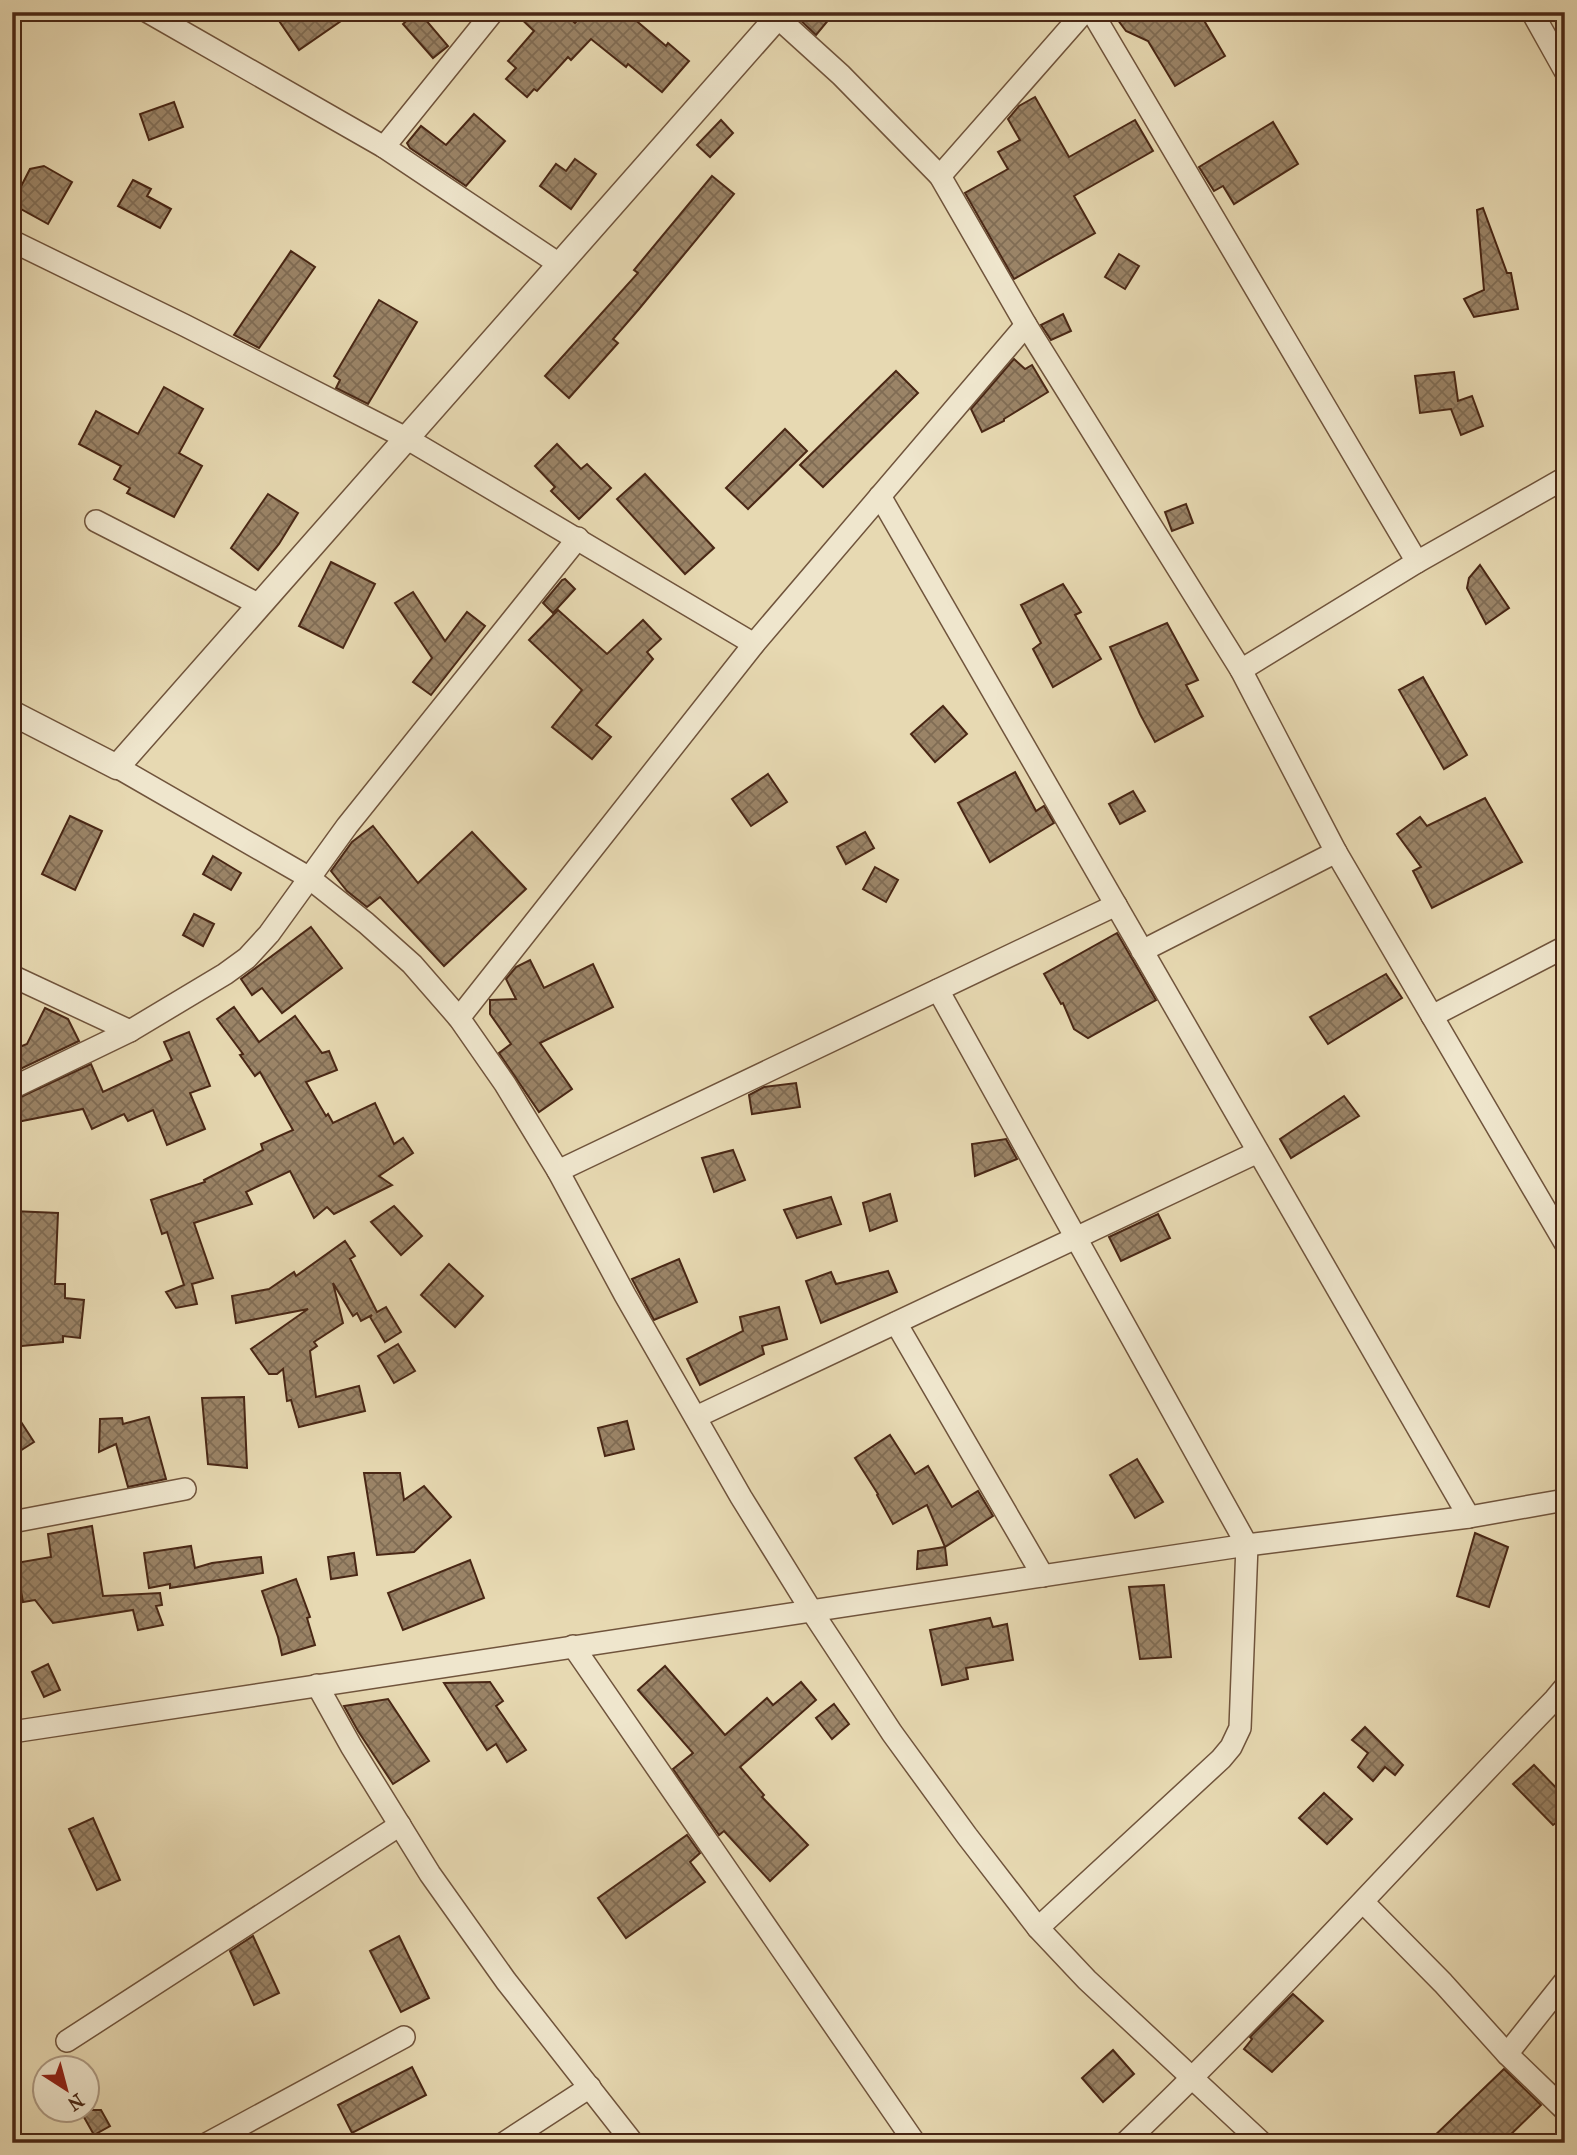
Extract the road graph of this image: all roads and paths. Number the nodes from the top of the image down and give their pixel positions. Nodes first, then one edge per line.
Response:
1 (148, 12) edge
2 (493, 12) edge
3 (1084, 12) edge
4 (1092, 12) edge
5 (1532, 12) edge
6 (779, 15) edge
7 (185, 20) edge
8 (1565, 71) edge
9 (384, 147) junction
10 (940, 176) junction
11 (12, 241) edge
12 (559, 264) junction
13 (1026, 325) junction
14 (406, 438) junction
15 (1565, 478) edge
16 (880, 496) junction
17 (96, 521) dead end
18 (578, 538) junction
19 (1417, 562) junction
20 (260, 605) junction
21 (754, 644) junction
22 (1241, 670) junction
23 (12, 713) edge
24 (117, 766) junction
25 (1336, 852) junction
26 (308, 877) junction
27 (1116, 905) junction
28 (1565, 947) edge
29 (1142, 951) junction
30 (12, 976) edge
31 (938, 990) junction
32 (1432, 1016) junction
33 (459, 1018) junction
34 (130, 1031) junction
35 (12, 1088) edge
36 (1258, 1152) junction
37 (558, 1171) junction
38 (1556, 1208) edge
39 (1076, 1238) junction
40 (1565, 1243) edge
41 (896, 1323) junction
42 (696, 1417) junction
43 (185, 1489) dead end
44 (1565, 1500) edge
45 (1469, 1517) junction
46 (12, 1522) edge
47 (1247, 1545) junction
48 (1043, 1576) junction
49 (811, 1610) junction
50 (573, 1646) junction
51 (317, 1685) junction
52 (1565, 1687) edge
53 (12, 1732) edge
54 (400, 1825) junction
55 (1363, 1902) junction
56 (1038, 1928) junction
57 (1565, 1981) edge
58 (404, 2037) dead end
59 (67, 2041) dead end
60 (1507, 2054) junction
61 (1193, 2078) junction
62 (590, 2087) junction
63 (1565, 2110) edge
64 (208, 2143) edge
65 (504, 2143) edge
66 (633, 2143) edge
67 (915, 2143) edge
68 (1125, 2143) edge
69 (1262, 2143) edge

1 - 7 street
2 - 9 street
3 - 10 street
4 - 19 street
5 - 8 street
6 - 10 street
6 - 12 street
7 - 9 street
9 - 12 street
10 - 13 street
11 - 14 street
12 - 14 street
13 - 16 street
13 - 22 street
14 - 18 street
14 - 20 street
15 - 19 street
16 - 21 street
16 - 27 street
17 - 20 street
18 - 21 street
18 - 26 street
19 - 22 street
20 - 24 street
21 - 33 street
22 - 25 street
23 - 24 street
24 - 26 street
25 - 29 street
25 - 32 street
26 - 33 street
26 - 34 street
27 - 29 street
27 - 31 street
28 - 32 street
29 - 36 street
30 - 34 street
31 - 37 street
31 - 39 street
32 - 38 street
33 - 37 street
34 - 35 street
36 - 39 street
36 - 45 street
37 - 42 street
38 - 40 street
39 - 41 street
39 - 47 street
41 - 42 street
41 - 48 street
42 - 49 street
43 - 46 street
44 - 45 street
45 - 47 street
47 - 48 street
47 - 56 street
48 - 49 street
49 - 50 street
49 - 56 street
50 - 51 street
50 - 67 street
51 - 53 street
51 - 54 street
52 - 55 street
54 - 59 street
54 - 62 street
55 - 60 street
55 - 61 street
56 - 61 street
57 - 60 street
58 - 64 street
60 - 63 street
61 - 68 street
61 - 69 street
62 - 65 street
62 - 66 street

